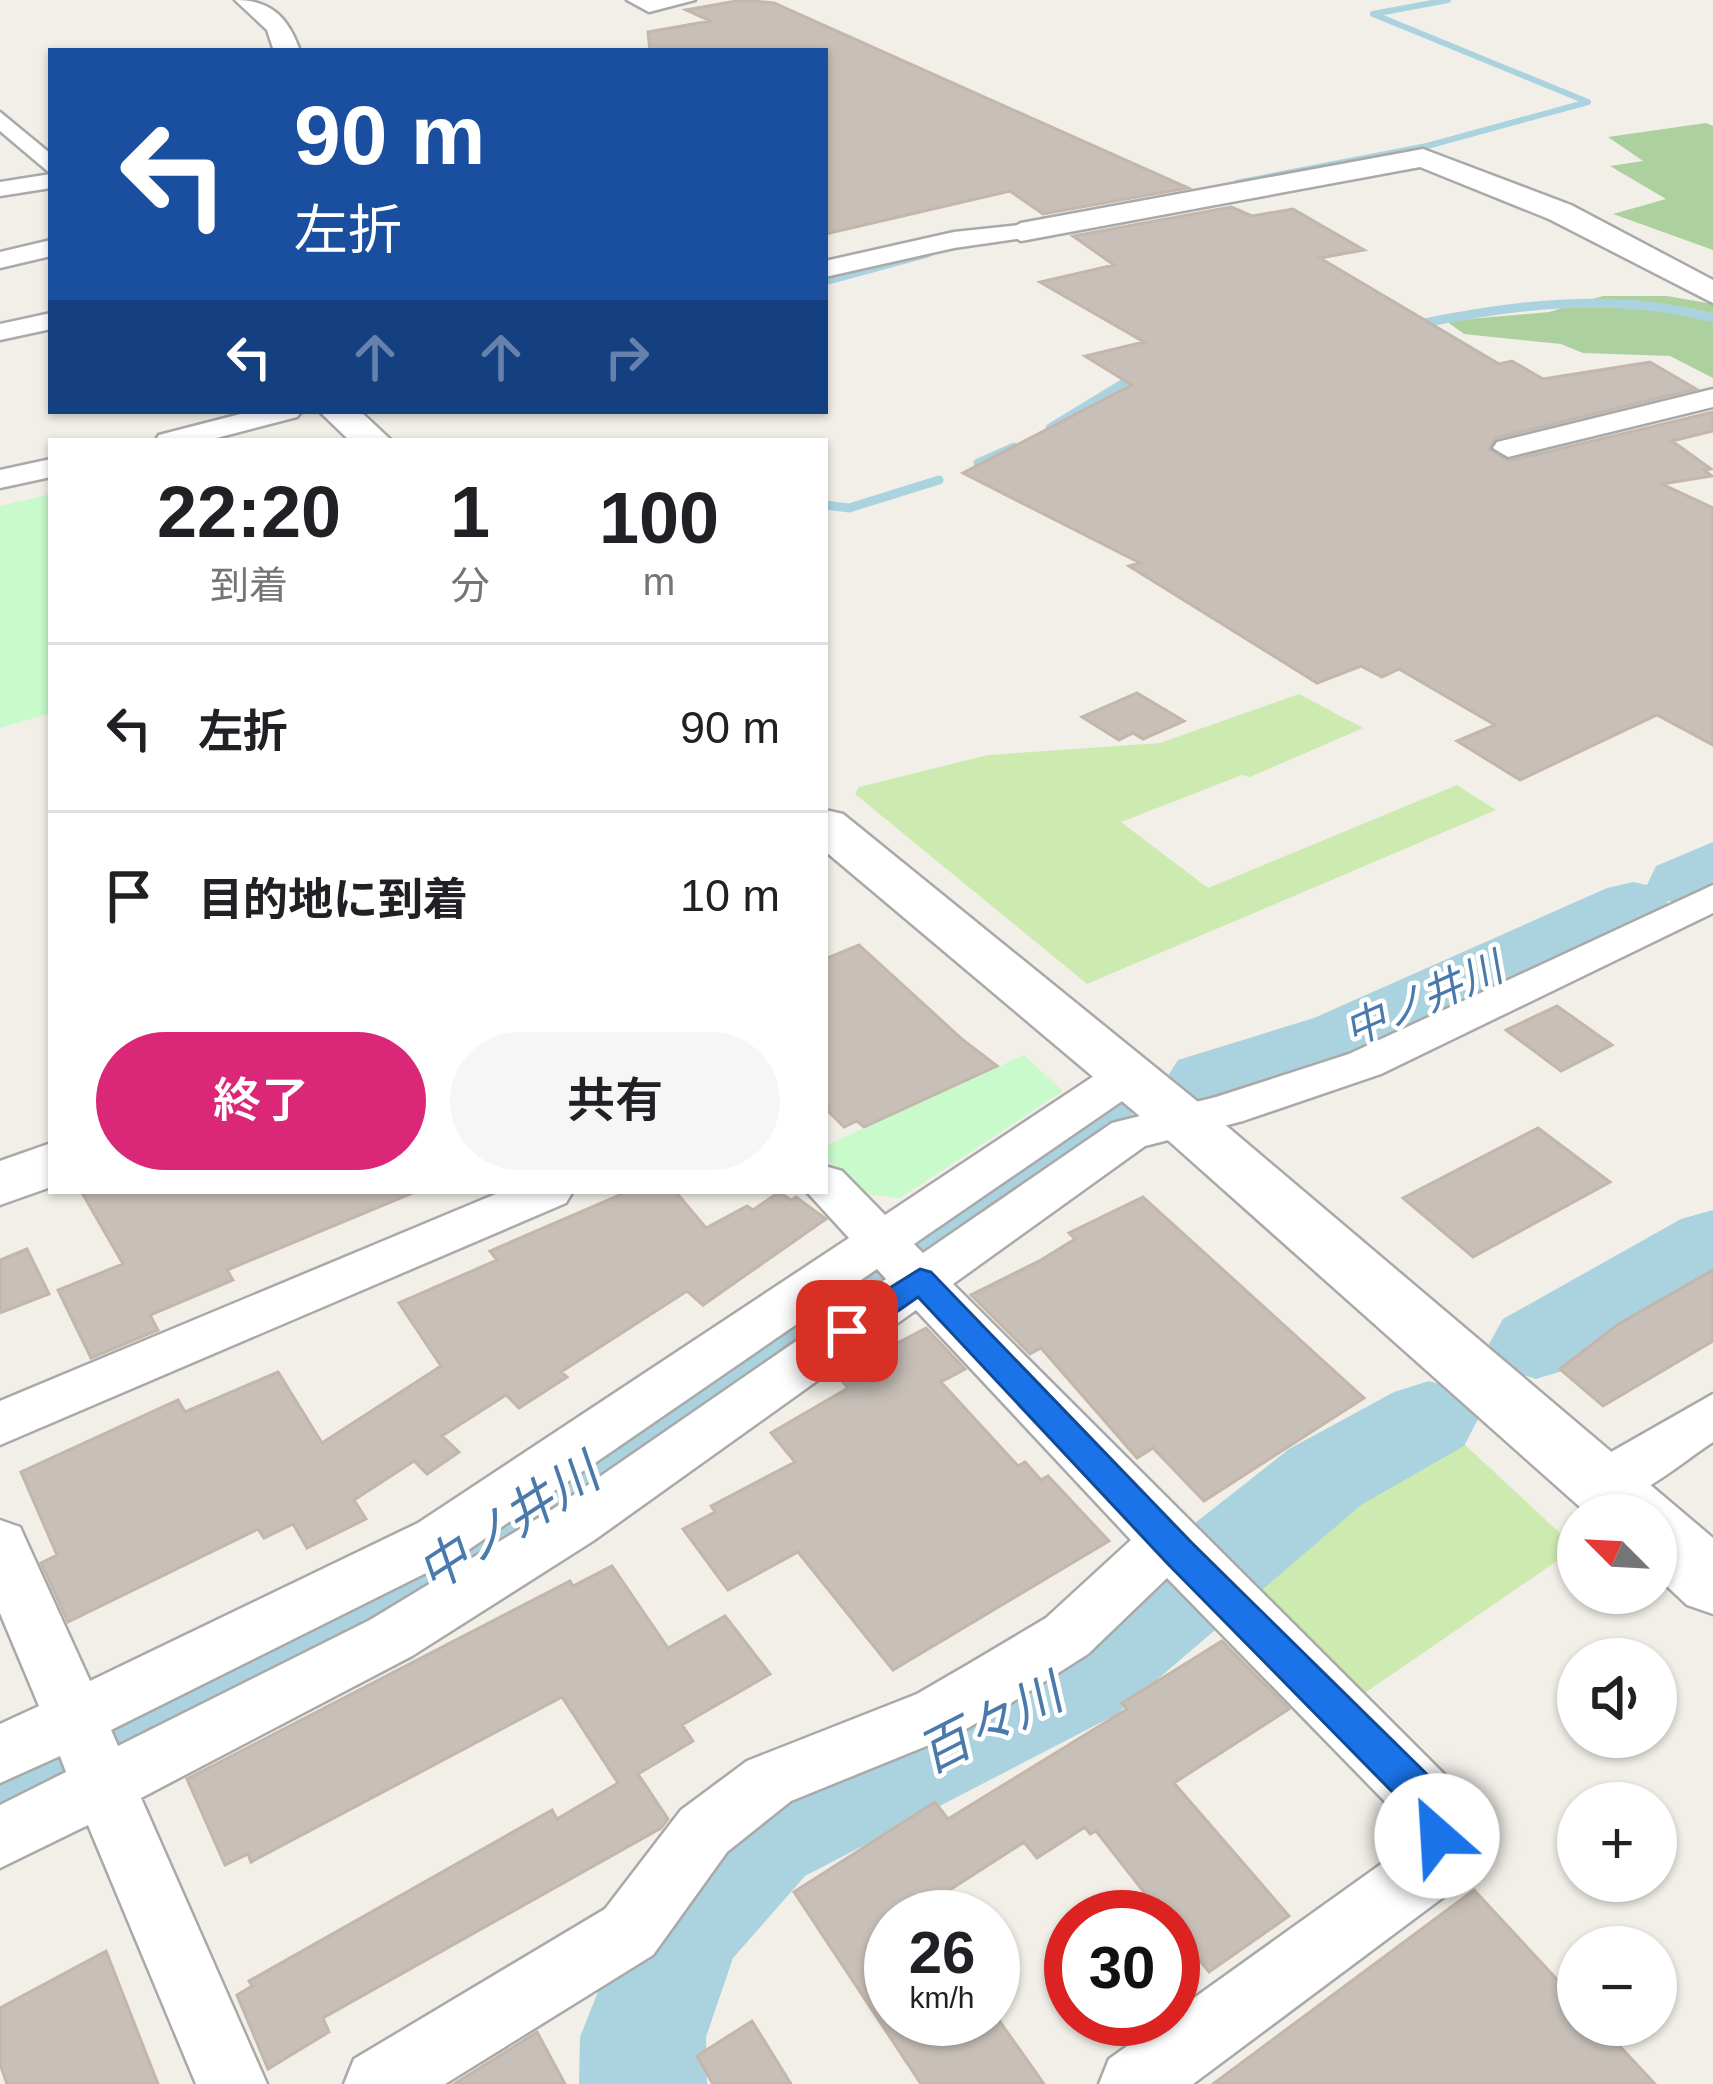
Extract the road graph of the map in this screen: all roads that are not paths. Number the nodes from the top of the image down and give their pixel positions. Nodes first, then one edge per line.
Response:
1 (247, 0) edge
2 (639, 0) edge
3 (683, 0) edge
4 (286, 48) edge
5 (0, 118) edge
6 (48, 164) edge
7 (48, 181) edge
8 (0, 189) edge
9 (1021, 232) joint
10 (48, 249) edge
11 (0, 260) edge
12 (828, 268) edge
13 (1713, 293) edge
14 (48, 322) edge
15 (0, 332) edge
16 (1713, 398) edge
17 (274, 414) edge
18 (342, 414) edge
19 (182, 438) edge
20 (370, 438) edge
21 (1508, 448) dead end
22 (48, 469) edge
23 (0, 479) edge
24 (834, 845) edge
25 (1713, 897) edge
26 (1125, 1077) junction
27 (1182, 1120) junction
28 (48, 1165) edge
29 (0, 1184) edge
30 (828, 1186) edge
31 (541, 1194) edge
32 (879, 1238) junction
33 (920, 1280) junction
34 (1713, 1415) edge
35 (0, 1424) edge
36 (1614, 1494) edge
37 (1626, 1494) edge
38 (0, 1544) edge
39 (1677, 1550) edge
40 (1191, 1564) junction
41 (1713, 1583) edge
42 (74, 1718) junction
43 (0, 1755) edge
44 (107, 1785) junction
45 (0, 1838) edge
46 (232, 2084) edge
47 (379, 2084) edge
48 (1133, 2084) edge

1 - 4 street
2 - 3 street
5 - 6 street
7 - 8 street
9 - 12 street
9 - 13 street
10 - 11 street
14 - 15 street
16 - 21 street
17 - 19 street
18 - 20 street
22 - 23 street
24 - 26 street
25 - 27 street
26 - 27 street
26 - 32 street
27 - 33 street
27 - 36 street
28 - 29 street
30 - 32 street
31 - 35 street
32 - 33 street
32 - 42 street
33 - 40 street
33 - 44 street
34 - 37 street
38 - 42 street
39 - 41 street
40 - 47 street
40 - 48 street
42 - 43 street
42 - 44 street
44 - 45 street
44 - 46 street

